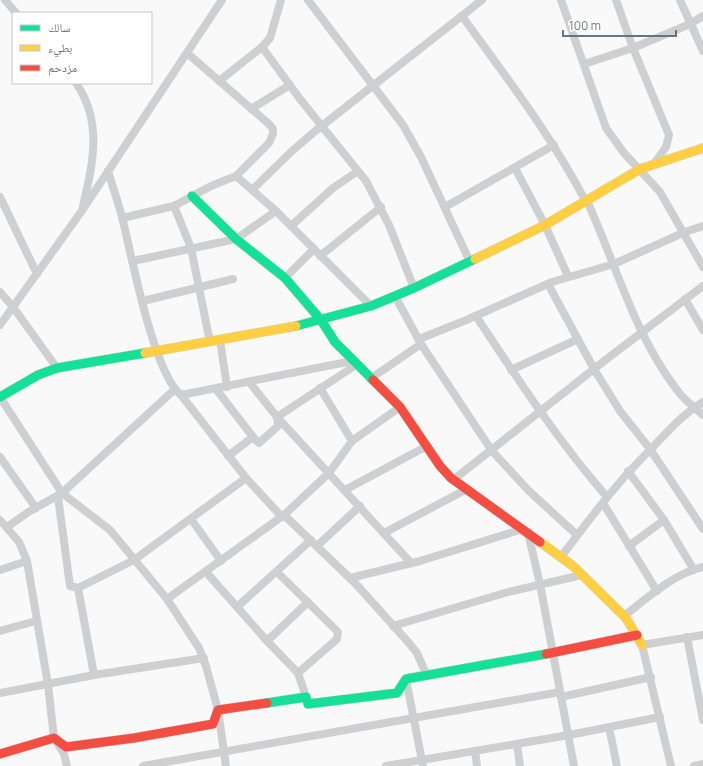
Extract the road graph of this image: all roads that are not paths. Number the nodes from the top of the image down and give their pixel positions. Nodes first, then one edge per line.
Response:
1 (5, 0) edge
2 (222, 0) edge
3 (281, 0) edge
4 (308, 0) edge
5 (482, 0) edge
6 (561, 0) edge
7 (616, 0) edge
8 (680, 0) edge
9 (15, 12) edge
10 (462, 16) junction
11 (703, 16) edge
12 (690, 24) junction
13 (262, 47) junction
14 (633, 48) junction
15 (703, 51) edge
16 (187, 53) junction
17 (584, 64) junction
18 (219, 81) junction
19 (77, 84) edge
20 (290, 85) junction
21 (374, 85) junction
22 (251, 109) junction
23 (322, 126) junction
24 (554, 146) junction
25 (703, 148) edge
26 (654, 164) junction
27 (515, 168) junction
28 (640, 169) junction
29 (358, 170) junction
30 (108, 171) junction
31 (236, 176) junction
32 (252, 190) junction
33 (192, 196) junction
34 (0, 197) edge
35 (586, 202) junction
36 (174, 206) junction
37 (381, 207) junction
38 (445, 207) junction
39 (276, 211) junction
40 (81, 212) junction
41 (122, 218) junction
42 (545, 225) junction
43 (291, 226) junction
44 (703, 226) edge
45 (685, 232) junction
46 (236, 239) junction
47 (191, 248) junction
48 (314, 249) junction
49 (320, 256) junction
50 (133, 261) junction
51 (470, 262) junction
52 (614, 264) junction
53 (703, 267) edge
54 (37, 274) junction
55 (568, 276) junction
56 (285, 278) junction
57 (233, 279) dead end
58 (548, 284) junction
59 (703, 286) edge
60 (200, 288) junction
61 (414, 288) junction
62 (0, 292) edge
63 (395, 296) junction
64 (685, 299) junction
65 (143, 301) junction
66 (370, 306) junction
67 (13, 307) junction
68 (476, 316) junction
69 (321, 320) junction
70 (0, 326) edge
71 (703, 330) edge
72 (643, 332) junction
73 (578, 339) junction
74 (220, 340) junction
75 (420, 341) junction
76 (210, 342) junction
77 (157, 352) junction
78 (354, 363) junction
79 (57, 368) junction
80 (594, 369) junction
81 (511, 370) junction
82 (370, 379) junction
83 (250, 383) junction
84 (227, 387) junction
85 (320, 388) junction
86 (216, 389) junction
87 (174, 390) junction
88 (181, 395) junction
89 (0, 397) edge
90 (703, 402) edge
91 (400, 407) junction
92 (693, 407) junction
93 (541, 411) junction
94 (702, 413) edge
95 (278, 417) junction
96 (253, 437) junction
97 (352, 441) junction
98 (427, 446) junction
99 (650, 450) junction
100 (492, 451) junction
101 (228, 456) junction
102 (0, 457) edge
103 (628, 471) junction
104 (329, 473) junction
105 (246, 478) junction
106 (454, 480) junction
107 (345, 490) junction
108 (467, 490) junction
109 (60, 495) junction
110 (605, 500) junction
111 (360, 506) junction
112 (36, 508) junction
113 (283, 516) junction
114 (191, 519) junction
115 (0, 520) edge
116 (664, 520) junction
117 (7, 527) junction
118 (703, 529) edge
119 (525, 531) junction
120 (384, 533) junction
121 (577, 535) junction
122 (314, 543) junction
123 (629, 546) junction
124 (560, 557) junction
125 (134, 560) junction
126 (27, 561) junction
127 (221, 561) junction
128 (411, 563) junction
129 (703, 567) edge
130 (0, 570) edge
131 (694, 570) junction
132 (206, 572) junction
133 (277, 572) junction
134 (582, 575) junction
135 (350, 578) junction
136 (540, 584) junction
137 (78, 588) junction
138 (656, 591) junction
139 (167, 599) junction
140 (308, 602) junction
141 (237, 607) junction
142 (624, 616) junction
143 (36, 621) junction
144 (393, 626) junction
145 (0, 631) edge
146 (637, 635) junction
147 (703, 635) edge
148 (687, 637) junction
149 (267, 641) junction
150 (642, 645) junction
151 (552, 653) junction
152 (204, 658) junction
153 (298, 673) junction
154 (426, 674) junction
155 (94, 675) junction
156 (651, 677) junction
157 (406, 679) junction
158 (48, 684) junction
159 (0, 693) edge
160 (561, 694) junction
161 (306, 697) junction
162 (218, 710) junction
163 (660, 717) junction
164 (413, 719) junction
165 (703, 720) edge
166 (609, 727) junction
167 (569, 735) junction
168 (54, 738) junction
169 (517, 744) junction
170 (475, 751) junction
171 (225, 752) junction
172 (0, 754) edge
173 (174, 763) edge
174 (422, 763) edge
175 (703, 764) edge
176 (67, 766) edge
177 (143, 766) edge
178 (226, 766) edge
179 (386, 766) edge
180 (477, 766) edge
181 (520, 766) edge
182 (574, 766) edge
183 (617, 766) edge
184 (671, 766) edge
185 (694, 766) edge

1 - 9 street
2 - 16 street
3 - 13 street
4 - 21 street
5 - 10 street
6 - 17 street
7 - 14 street
8 - 12 street
10 - 21 street
10 - 24 street
11 - 12 street
12 - 14 street
12 - 15 street
13 - 18 street
13 - 20 street
14 - 17 street
14 - 26 street
16 - 18 street
16 - 30 street
17 - 28 street
18 - 22 street
19 - 40 street
20 - 22 street
20 - 23 street
21 - 23 street
21 - 38 street
22 - 31 street
23 - 29 street
23 - 32 street
24 - 27 street
24 - 35 street
25 - 26 street
26 - 28 street
27 - 38 street
27 - 42 street
28 - 35 street
28 - 45 street
29 - 37 street
29 - 43 street
30 - 40 street
30 - 41 street
31 - 32 street
31 - 33 street
32 - 39 street
33 - 36 street
33 - 46 street
34 - 54 street
35 - 42 street
35 - 52 street
36 - 41 street
36 - 47 street
37 - 49 street
37 - 61 street
38 - 51 street
39 - 43 street
39 - 46 street
40 - 54 street
41 - 50 street
42 - 51 street
42 - 55 street
43 - 48 street
44 - 45 street
45 - 52 street
45 - 53 street
46 - 47 street
46 - 56 street
47 - 50 street
47 - 60 street
48 - 49 street
48 - 56 street
49 - 66 street
50 - 65 street
51 - 61 street
52 - 55 street
52 - 72 street
54 - 67 street
55 - 58 street
56 - 69 street
57 - 60 street
58 - 68 street
58 - 73 street
59 - 64 street
60 - 65 street
60 - 76 street
61 - 63 street
62 - 67 street
63 - 66 street
63 - 75 street
64 - 71 street
64 - 72 street
65 - 77 street
66 - 69 street
67 - 70 street
67 - 79 street
68 - 75 street
68 - 81 street
69 - 74 street
69 - 78 street
72 - 80 street
72 - 92 street
73 - 80 street
73 - 81 street
74 - 76 street
74 - 84 street
75 - 82 street
75 - 100 street
76 - 77 street
77 - 79 street
77 - 87 street
78 - 82 street
78 - 83 street
78 - 85 street
79 - 89 street
80 - 93 street
80 - 99 street
81 - 93 street
82 - 91 street
83 - 84 street
83 - 95 street
84 - 86 street
85 - 95 street
85 - 97 street
86 - 88 street
86 - 96 street
87 - 88 street
87 - 109 street
88 - 101 street
89 - 109 street
90 - 92 street
91 - 97 street
91 - 98 street
92 - 94 street
92 - 99 street
93 - 100 street
93 - 110 street
95 - 96 street
95 - 104 street
96 - 101 street
97 - 104 street
98 - 106 street
98 - 107 street
99 - 103 street
99 - 118 street
100 - 106 street
100 - 121 street
101 - 105 street
102 - 112 street
103 - 110 street
103 - 116 street
104 - 107 street
104 - 113 street
105 - 113 street
105 - 114 street
106 - 108 street
107 - 111 street
108 - 119 street
108 - 120 street
109 - 112 street
109 - 125 street
109 - 137 street
110 - 121 street
110 - 123 street
111 - 120 street
111 - 122 street
112 - 117 street
113 - 122 street
113 - 127 street
114 - 125 street
114 - 127 street
115 - 117 street
116 - 123 street
116 - 131 street
117 - 126 street
119 - 124 street
119 - 128 street
119 - 136 street
120 - 128 street
121 - 124 street
122 - 133 street
122 - 135 street
123 - 138 street
124 - 134 street
125 - 137 street
125 - 139 street
126 - 130 street
126 - 143 street
127 - 132 street
128 - 135 street
129 - 131 street
131 - 138 street
132 - 139 street
132 - 141 street
133 - 140 street
133 - 141 street
134 - 136 street
134 - 142 street
135 - 144 street
136 - 144 street
136 - 151 street
137 - 155 street
138 - 142 street
139 - 152 street
140 - 149 street
140 - 153 street
141 - 149 street
142 - 146 street
143 - 145 street
143 - 158 street
144 - 154 street
146 - 150 street
146 - 151 street
147 - 148 street
148 - 150 street
148 - 165 street
149 - 153 street
150 - 156 street
151 - 154 street
151 - 160 street
152 - 155 street
152 - 162 street
153 - 161 street
154 - 157 street
155 - 158 street
156 - 160 street
156 - 163 street
157 - 161 street
157 - 164 street
158 - 159 street
158 - 168 street
160 - 164 street
160 - 167 street
161 - 162 street
162 - 168 street
162 - 171 street
163 - 166 street
163 - 184 street
164 - 171 street
164 - 174 street
166 - 167 street
166 - 183 street
167 - 169 street
167 - 182 street
168 - 172 street
168 - 176 street
169 - 170 street
169 - 181 street
170 - 174 street
170 - 180 street
171 - 173 street
171 - 178 street
173 - 177 street
174 - 179 street
175 - 185 street

